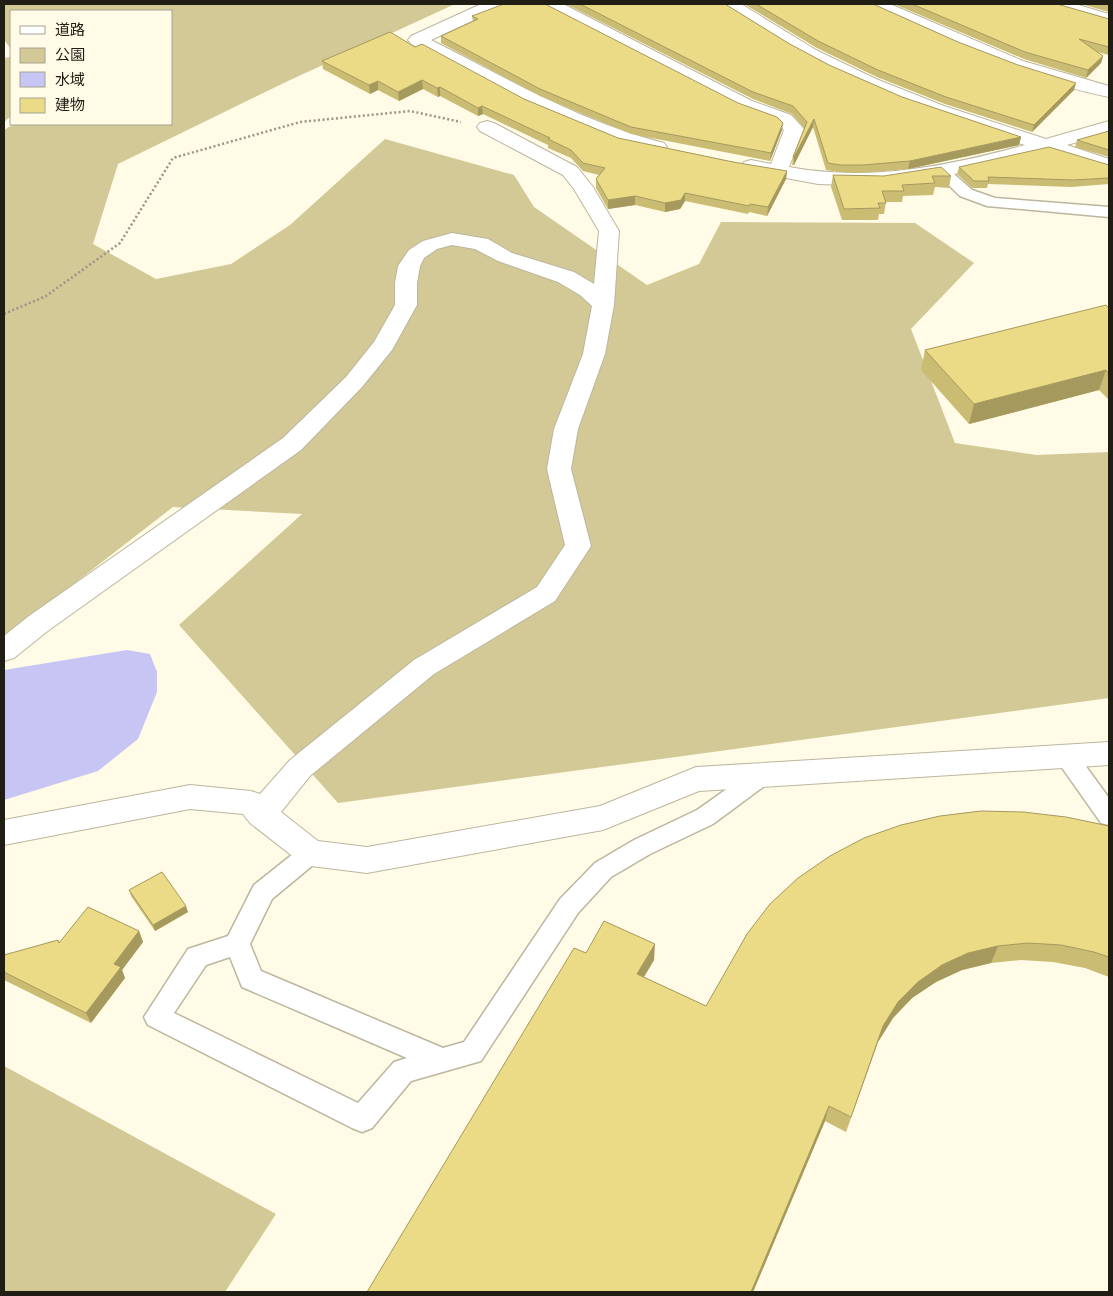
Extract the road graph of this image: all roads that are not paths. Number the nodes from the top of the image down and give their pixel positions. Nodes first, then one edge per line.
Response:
1 (494, 4) edge
2 (550, 4) edge
3 (730, 4) edge
4 (876, 4) edge
5 (1058, 4) edge
6 (1109, 20) edge
7 (1109, 92) edge
8 (510, 115) junction
9 (1109, 127) edge
10 (1046, 145) junction
11 (674, 151) edge
12 (733, 163) edge
13 (1109, 165) edge
14 (778, 170) junction
15 (941, 170) junction
16 (1109, 212) edge
17 (603, 305) junction
18 (4, 651) edge
19 (1109, 754) edge
20 (1066, 756) junction
21 (763, 775) junction
22 (261, 814) junction
23 (1109, 816) edge
24 (4, 833) edge
25 (311, 853) junction
26 (238, 944) junction
27 (442, 1060) junction

1 - 8 street
2 - 14 street
3 - 10 street
4 - 7 street
5 - 6 street
8 - 11 street
8 - 17 street
9 - 10 street
10 - 13 street
10 - 15 street
12 - 14 street
14 - 15 street
15 - 16 lane
17 - 18 street
17 - 22 street
19 - 20 street
20 - 21 street
20 - 23 lane
21 - 25 street
21 - 27 lane
22 - 24 street
22 - 25 street
25 - 26 lane
26 - 27 lane
26 - 27 lane

